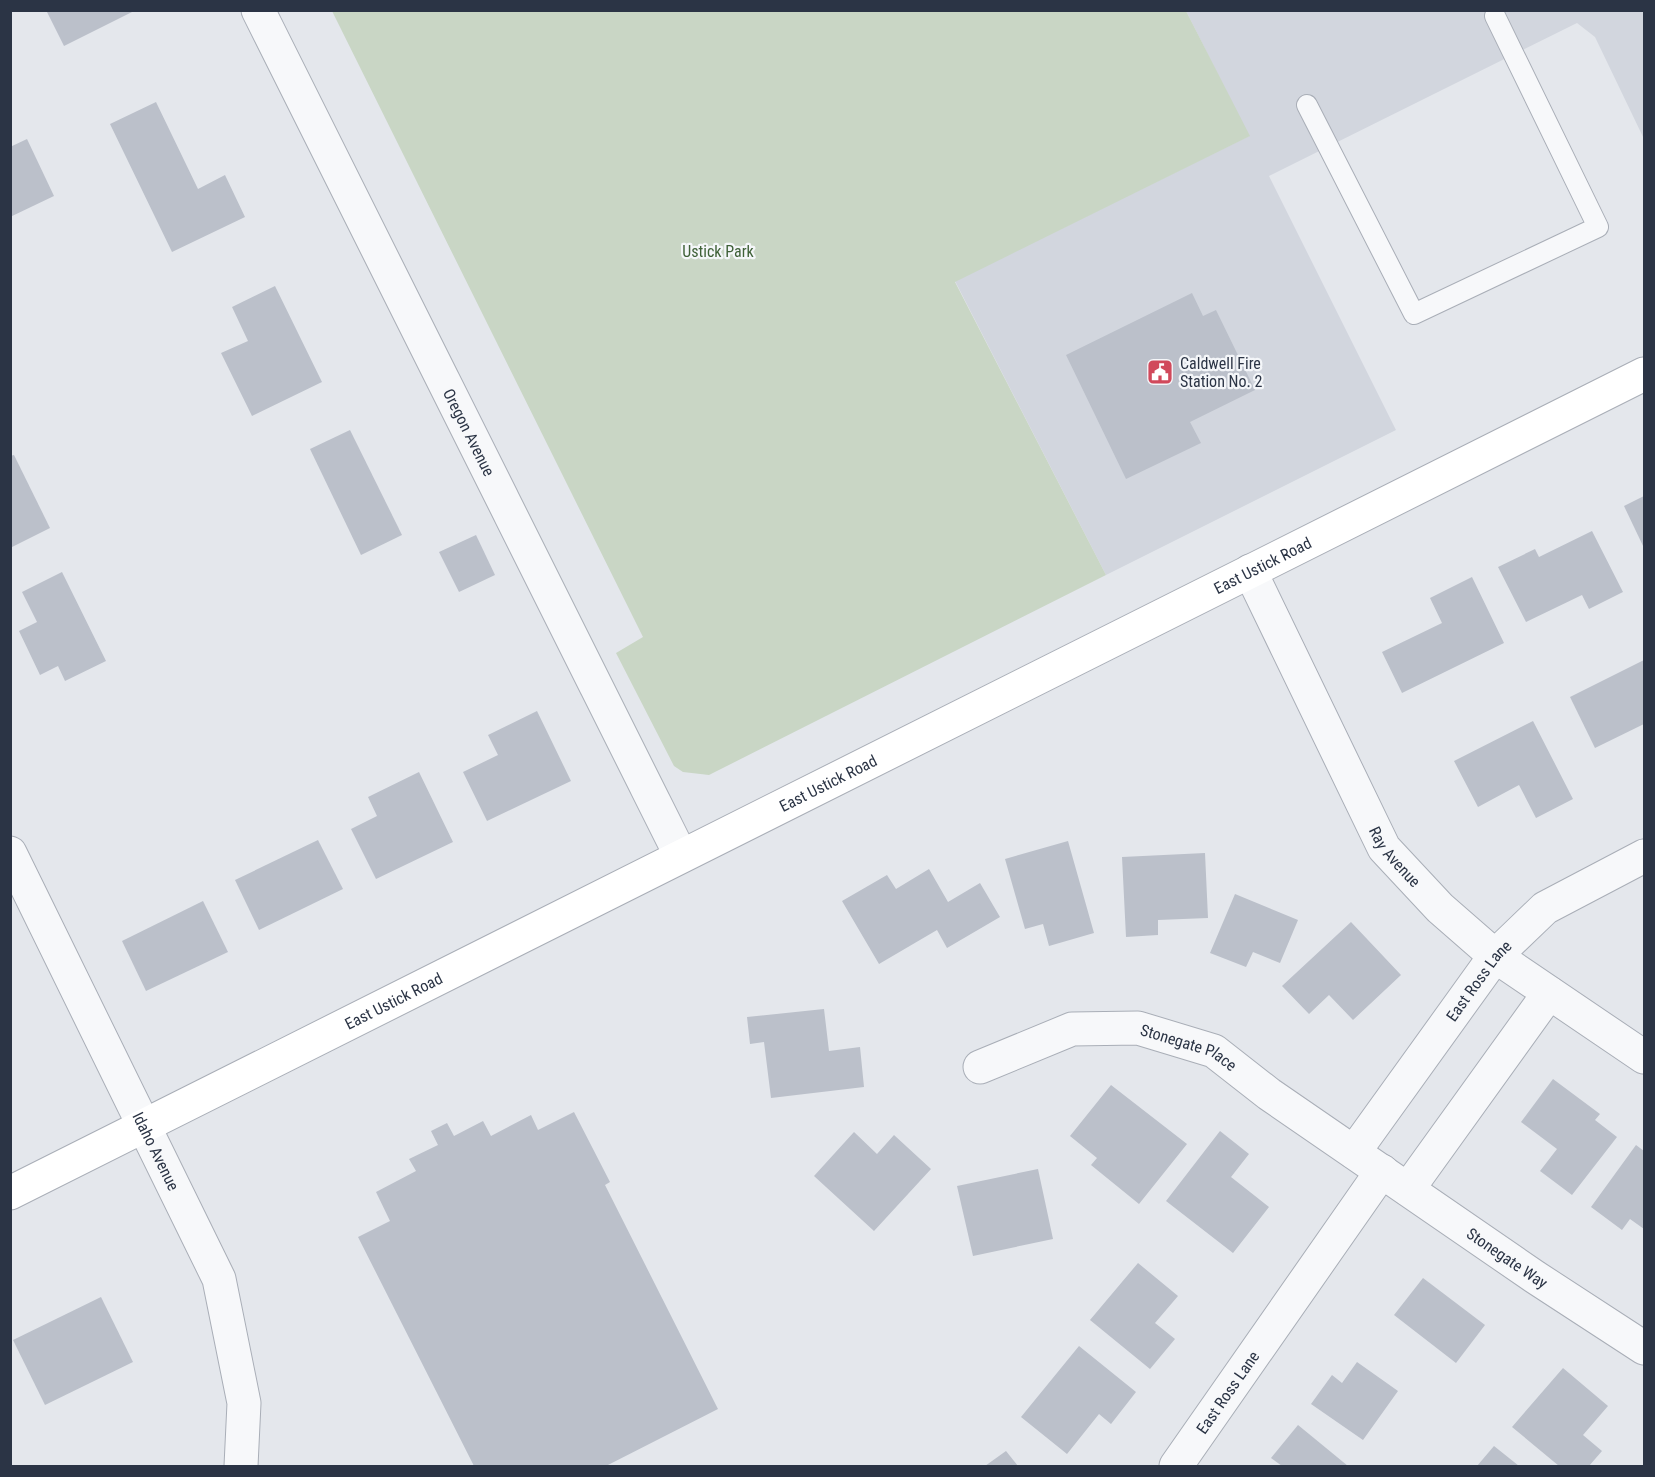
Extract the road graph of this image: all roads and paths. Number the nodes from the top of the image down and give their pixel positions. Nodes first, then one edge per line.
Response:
1 (258, 10) edge
2 (1495, 16) dead end
3 (1307, 105) dead end
4 (1644, 374) edge
5 (1250, 571) junction
6 (10, 853) edge
7 (681, 856) junction
8 (1644, 856) edge
9 (1495, 956) junction
10 (1549, 993) junction
11 (1644, 1057) edge
12 (980, 1067) dead end
13 (146, 1125) junction
14 (1379, 1169) junction
15 (10, 1193) edge
16 (1644, 1348) edge
17 (241, 1467) edge
18 (1176, 1467) edge

1 - 7 street, Oregon Avenue
2 - 3 lane
4 - 5 main road, East Ustick Road
5 - 7 main road, East Ustick Road
5 - 9 street, Ray Avenue
6 - 13 street, Idaho Avenue
7 - 13 main road, East Ustick Road
8 - 9 street, East Ross Lane
9 - 10 street, Ray Avenue
9 - 14 street, East Ross Lane
10 - 11 street, Ray Avenue
10 - 14 street, East Ross Lane
12 - 14 street, Stonegate Place
13 - 15 main road, East Ustick Road
13 - 17 street, Idaho Avenue
14 - 16 street, Stonegate Way
14 - 18 street, East Ross Lane

